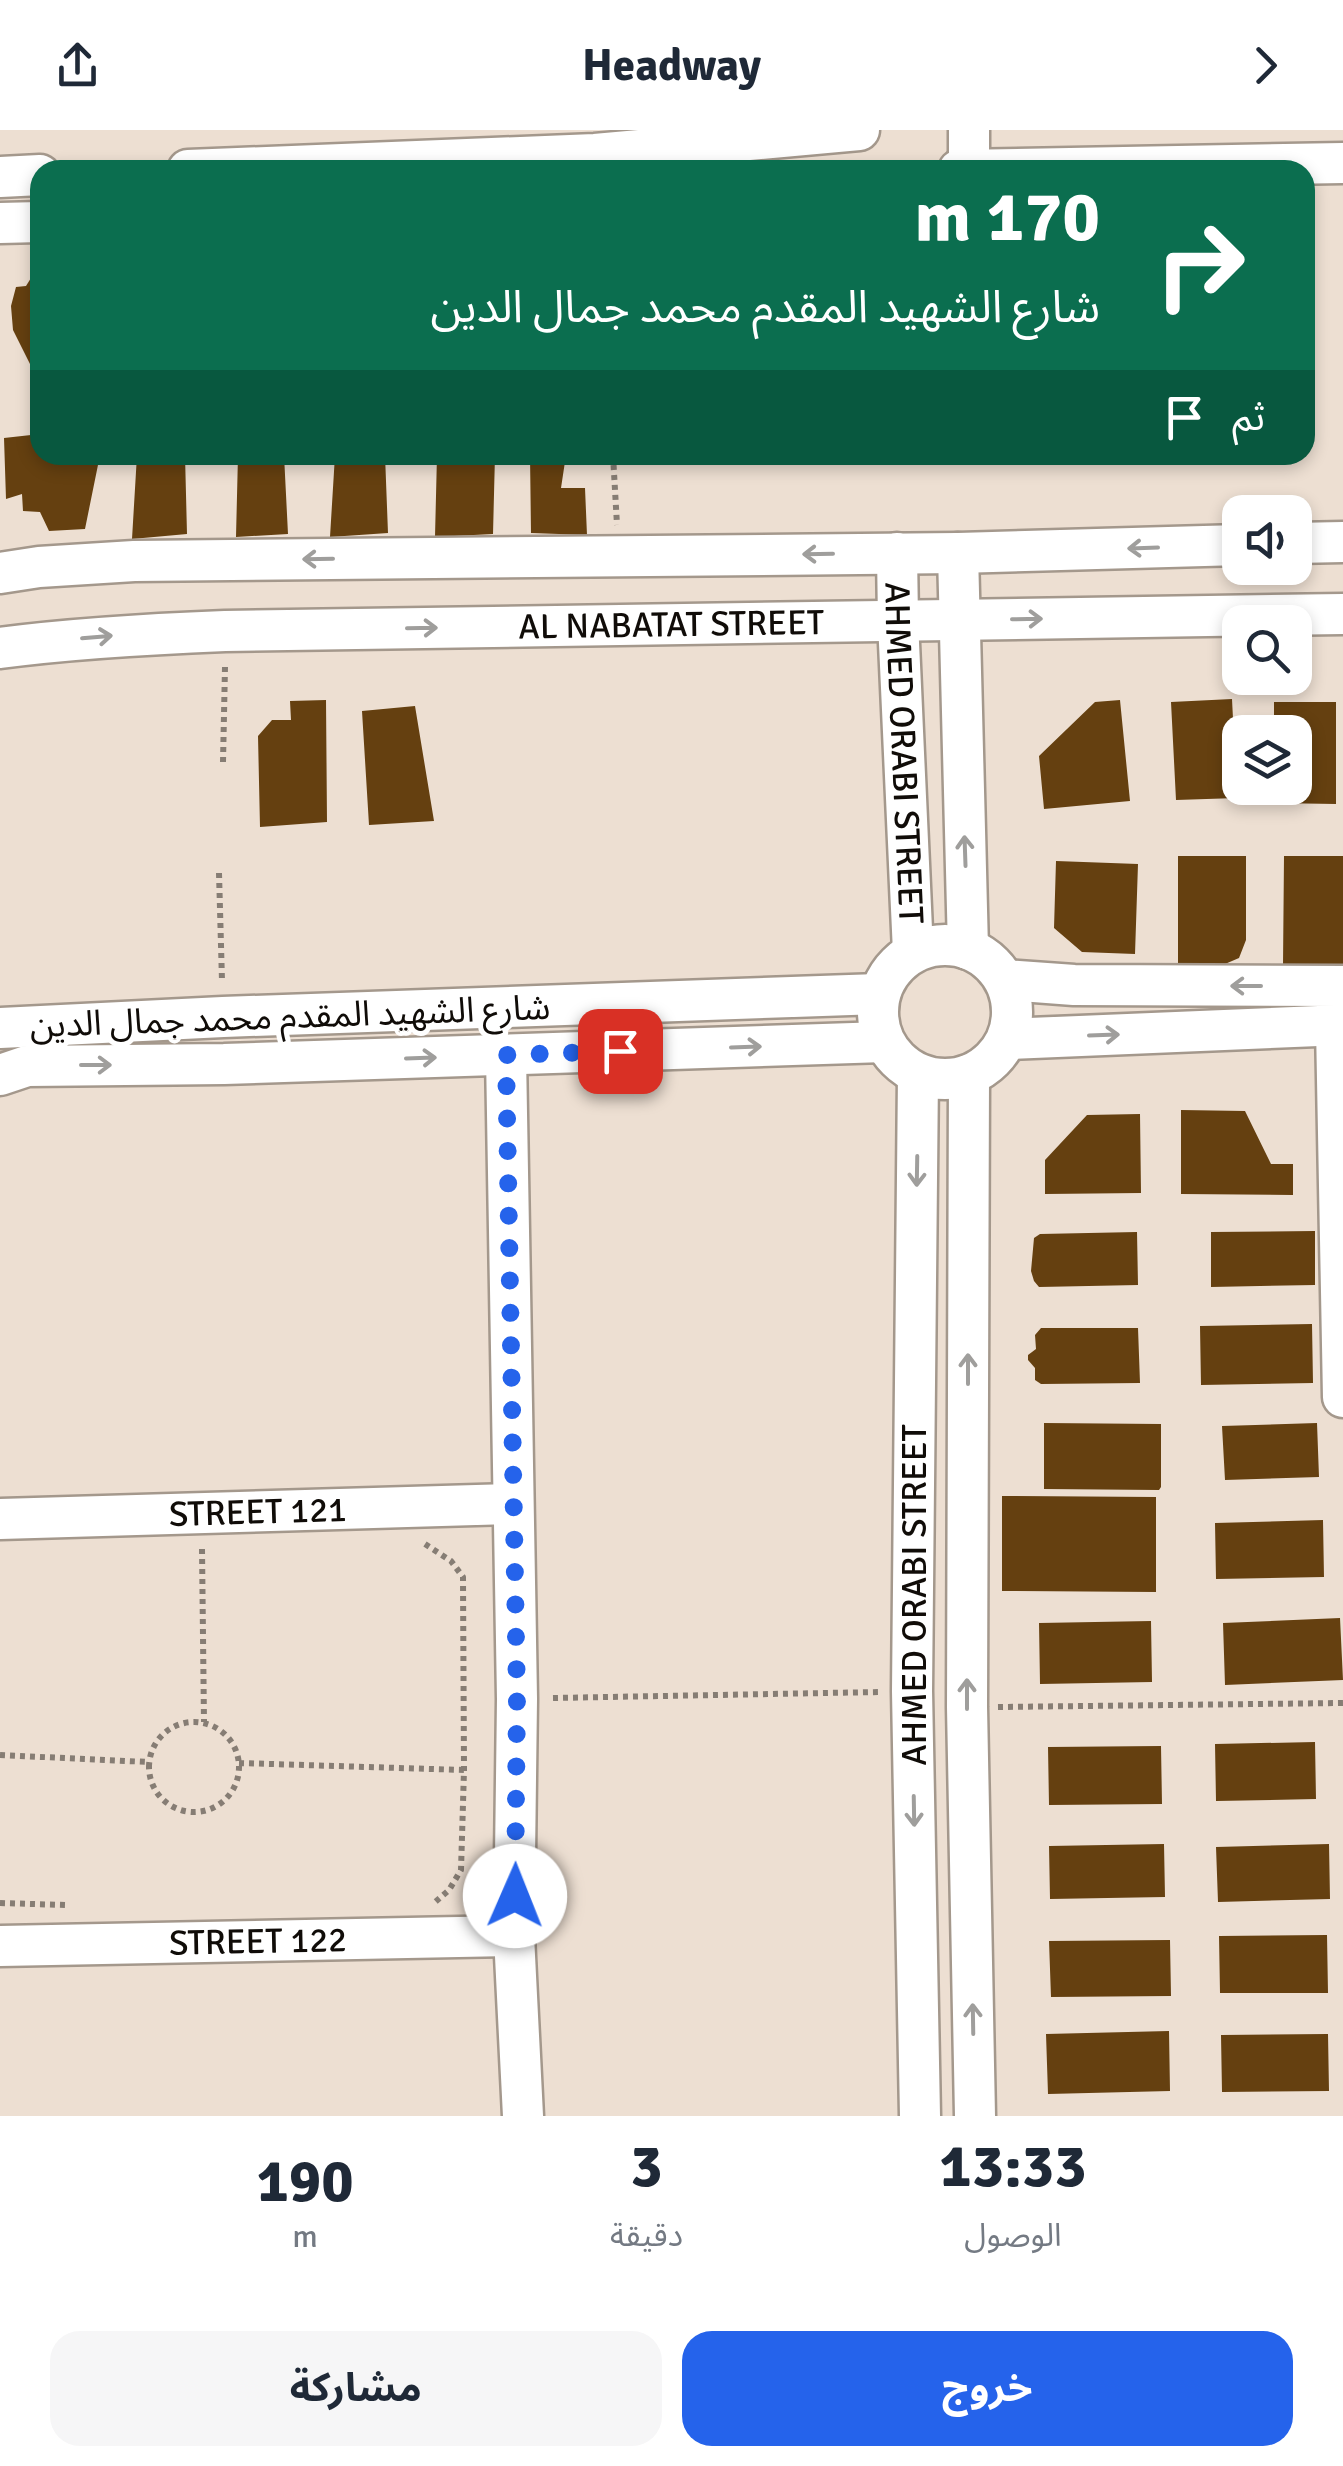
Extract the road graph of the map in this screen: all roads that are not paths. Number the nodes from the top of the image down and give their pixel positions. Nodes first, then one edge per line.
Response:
1 (859, 130) edge
2 (968, 130) edge
3 (612, 160) edge
4 (969, 160) edge
5 (1315, 163) edge
6 (1343, 163) edge
7 (30, 176) edge
8 (0, 177) edge
9 (30, 222) edge
10 (0, 223) edge
11 (1343, 542) edge
12 (1312, 543) edge
13 (1222, 545) edge
14 (958, 552) junction
15 (898, 553) junction
16 (0, 573) edge
17 (1343, 614) edge
18 (958, 620) junction
19 (898, 621) junction
20 (0, 648) edge
21 (968, 949) junction
22 (914, 952) junction
23 (1005, 980) junction
24 (1343, 986) edge
25 (880, 994) junction
26 (1339, 1026) edge
27 (0, 1028) edge
28 (1007, 1040) junction
29 (884, 1042) junction
30 (506, 1055) junction
31 (0, 1074) edge
32 (918, 1074) junction
33 (969, 1075) junction
34 (1343, 1397) edge
35 (513, 1504) junction
36 (0, 1520) edge
37 (514, 1936) junction
38 (0, 1946) edge
39 (523, 2116) edge
40 (920, 2116) edge
41 (975, 2116) edge

1 - 3 street
2 - 4 street
5 - 6 street
7 - 8 street
9 - 10 street
11 - 12 street
13 -> 14 street, AL NABATAT STREET
14 - 15 street, AL NABATAT STREET
14 - 18 street, AHMED ORABI STREET
15 -> 16 street, AL NABATAT STREET
15 - 19 street, AHMED ORABI STREET
18 -> 17 street, AL NABATAT STREET
18 - 19 street, AL NABATAT STREET
21 -> 18 street, AHMED ORABI STREET
20 -> 19 street, AL NABATAT STREET
19 - 22 street, AHMED ORABI STREET
21 - 22 street
21 - 23 street
22 - 25 street
24 -> 23 street
23 - 28 street
25 - 27 street, شارع الشهيد المقدم محمد جمال الدين
25 - 29 street
28 -> 26 street
26 - 34 street
28 - 33 street
30 -> 29 street, شارع الشهيد المقدم محمد جمال الدين
29 - 32 street
31 -> 30 street, شارع الشهيد المقدم محمد جمال الدين
30 - 35 street
32 - 33 street
32 -> 40 street, AHMED ORABI STREET
41 -> 33 street, AHMED ORABI STREET
35 - 36 street, STREET 121
35 - 37 street
37 - 38 street, STREET 122
37 - 39 street

